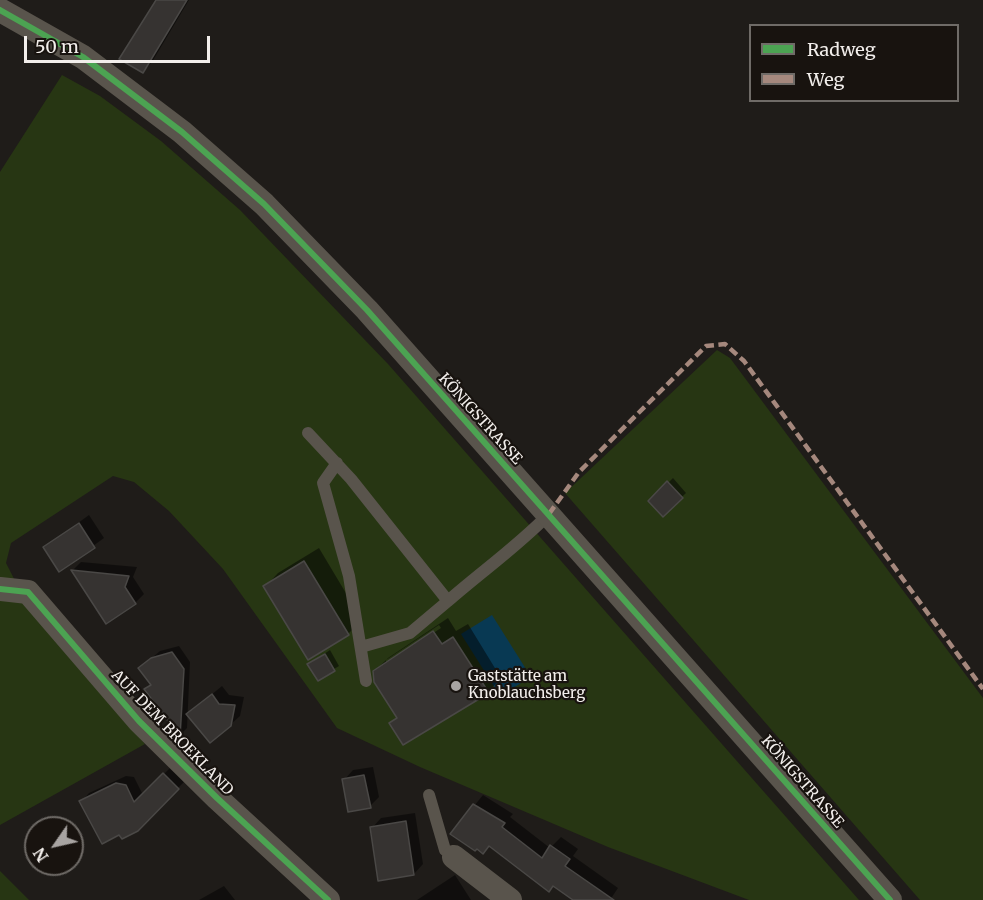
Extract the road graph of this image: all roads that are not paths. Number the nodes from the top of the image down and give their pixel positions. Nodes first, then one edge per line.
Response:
1 (0, 10) edge
2 (308, 433) dead end
3 (337, 462) junction
4 (549, 514) junction
5 (0, 589) edge
6 (448, 601) junction
7 (361, 647) junction
8 (366, 681) dead end
9 (429, 795) dead end
10 (454, 857) joint
11 (328, 900) edge
12 (510, 900) edge
13 (890, 900) edge

1 - 4 street, KÖNIGSTRASSE
2 - 3 lane
3 - 6 lane
3 - 7 lane
4 - 6 lane
4 - 13 street, KÖNIGSTRASSE
5 - 11 street, AUF DEM BROEKLAND
6 - 7 lane
7 - 8 lane
9 - 10 lane
10 - 12 street

